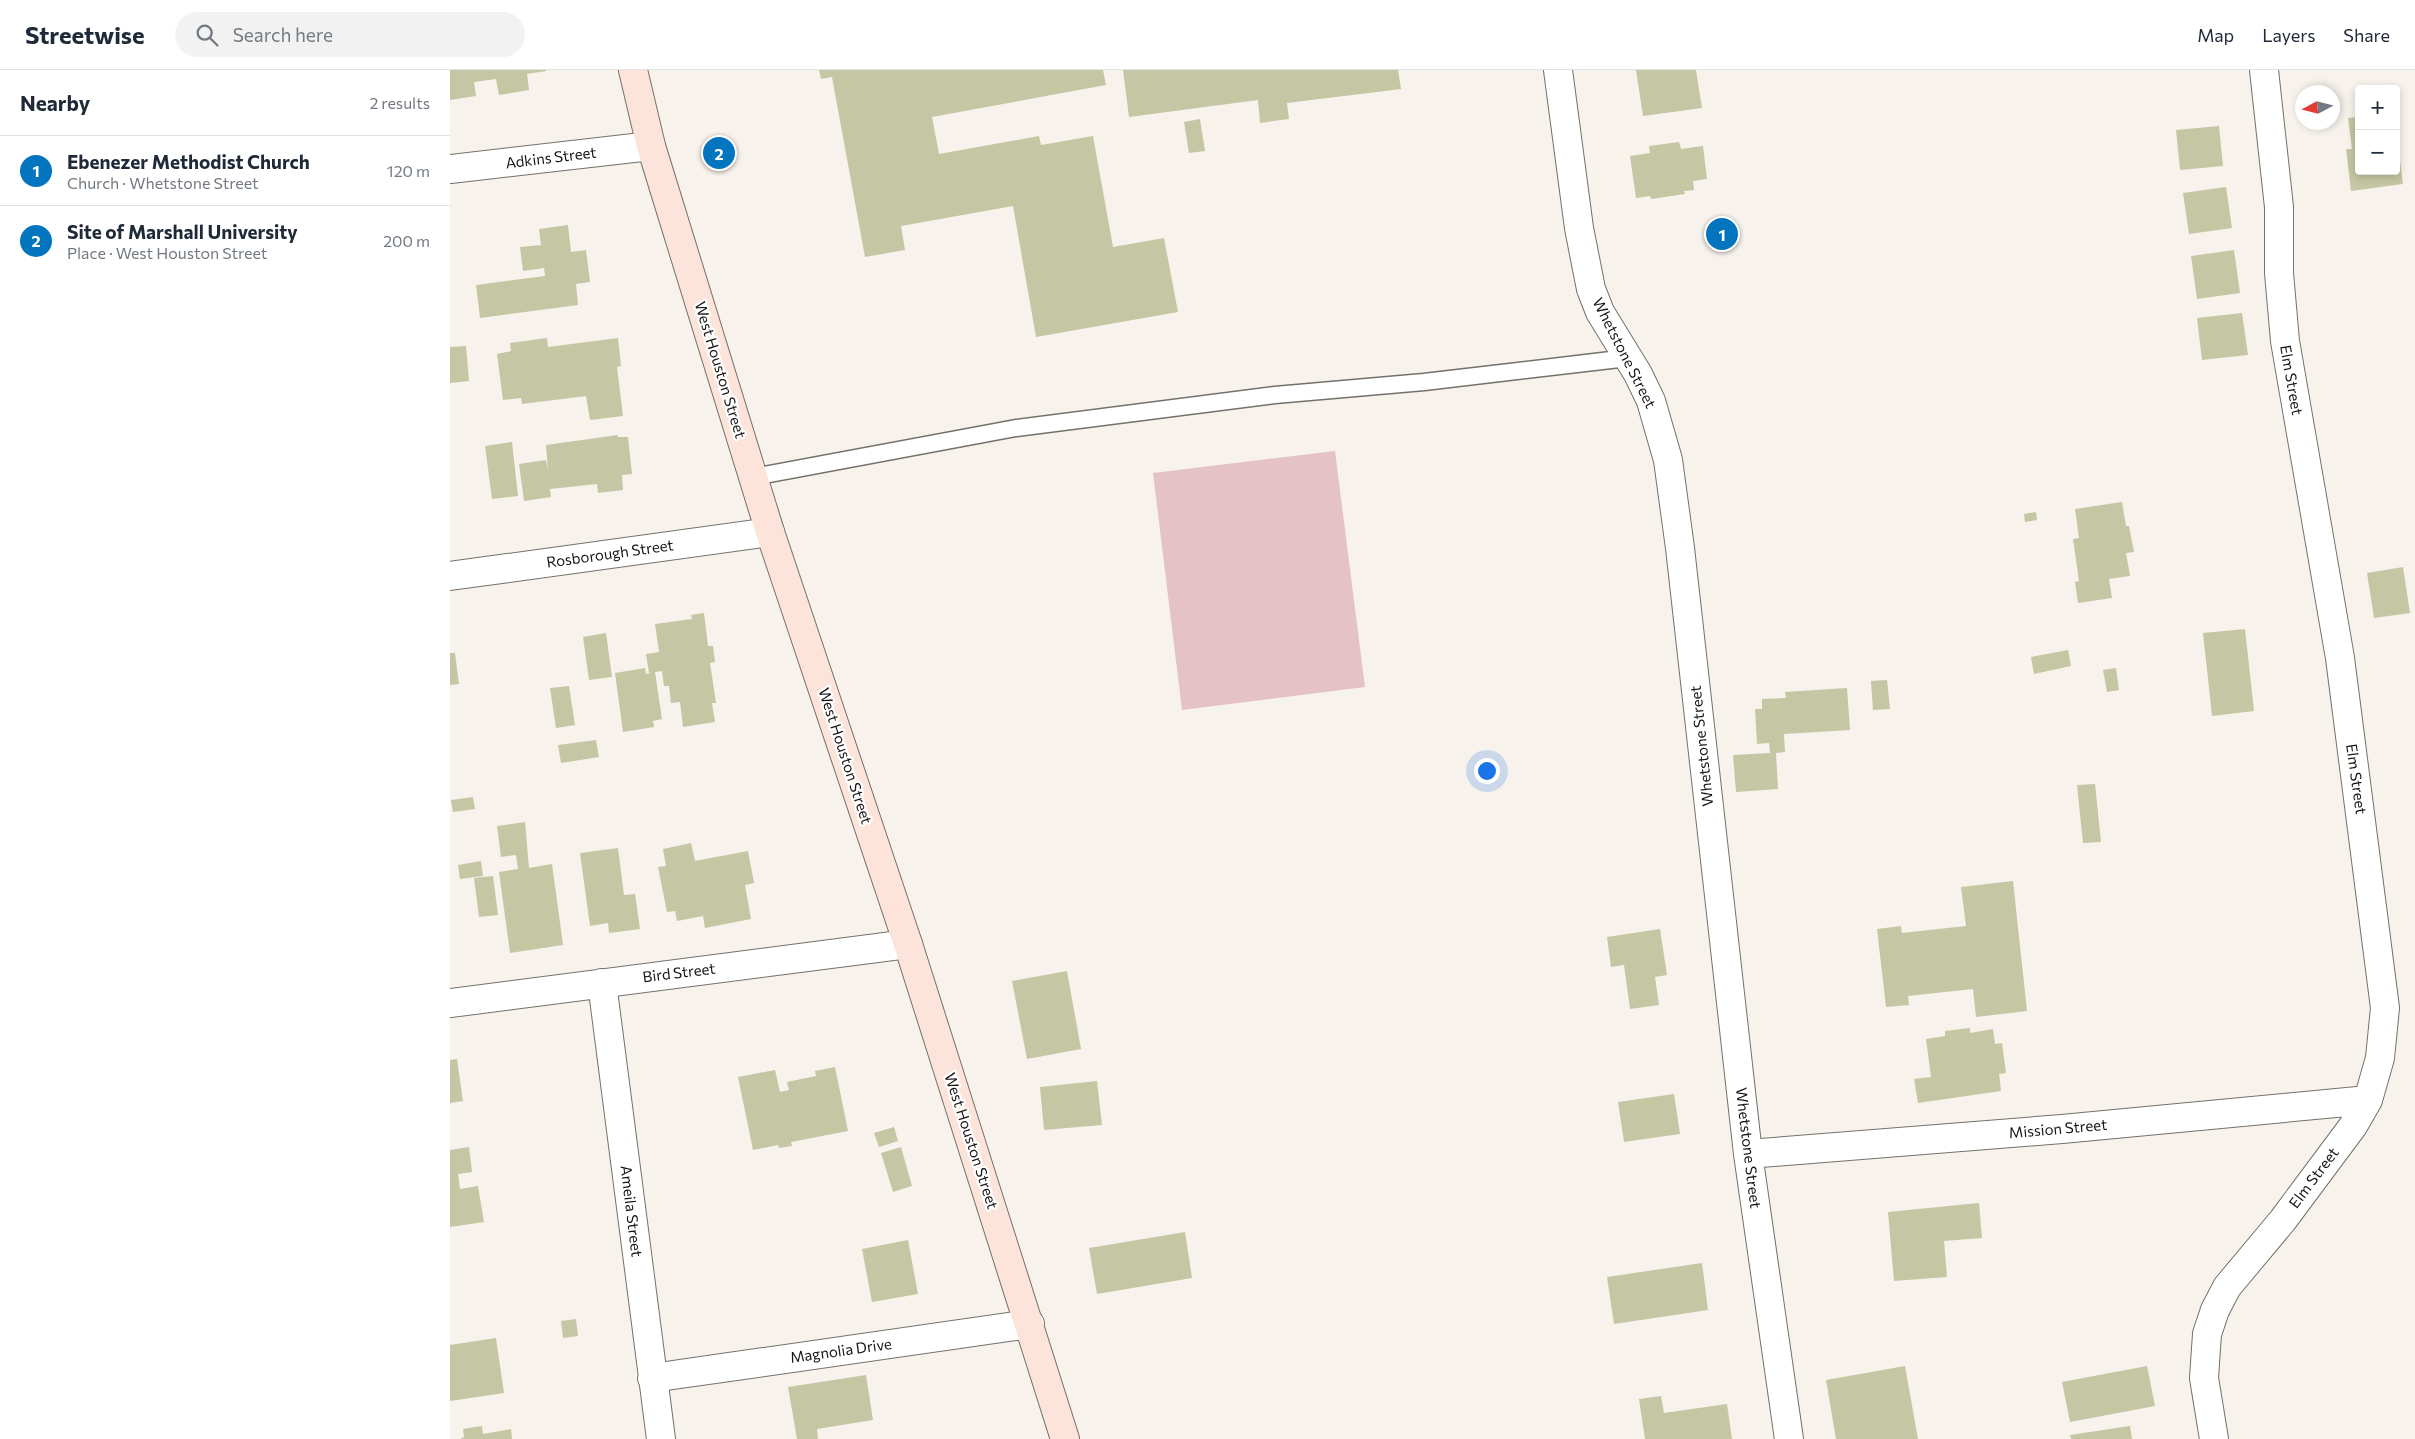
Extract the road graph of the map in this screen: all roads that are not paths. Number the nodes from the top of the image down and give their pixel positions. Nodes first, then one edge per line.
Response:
1 (633, 70) edge
2 (1558, 70) edge
3 (2264, 70) edge
4 (651, 146) junction
5 (450, 169) edge
6 (1628, 358) junction
7 (753, 477) junction
8 (770, 532) junction
9 (450, 576) edge
10 (908, 944) junction
11 (602, 983) junction
12 (450, 1002) edge
13 (2368, 1100) junction
14 (1748, 1154) junction
15 (1030, 1324) junction
16 (652, 1378) junction
17 (661, 1439) edge
18 (1065, 1439) edge
19 (1789, 1439) edge
20 (2214, 1439) edge

1 - 4 main road, West Houston Street
2 - 6 street, Whetstone Street
3 - 13 street, Elm Street
4 - 5 street, Adkins Street
4 - 7 main road, West Houston Street
6 - 7 lane
6 - 14 street, Whetstone Street
7 - 8 main road, West Houston Street
8 - 9 street, Rosborough Street
8 - 10 main road, West Houston Street
10 - 11 street, Bird Street
10 - 15 main road, West Houston Street
11 - 12 street, Bird Street
11 - 16 street, Ameila Street
13 - 14 street, Mission Street
13 - 20 street, Elm Street
14 - 19 street, Whetstone Street
15 - 16 street, Magnolia Drive
15 - 18 main road, West Houston Street
16 - 17 street, Ameila Street

